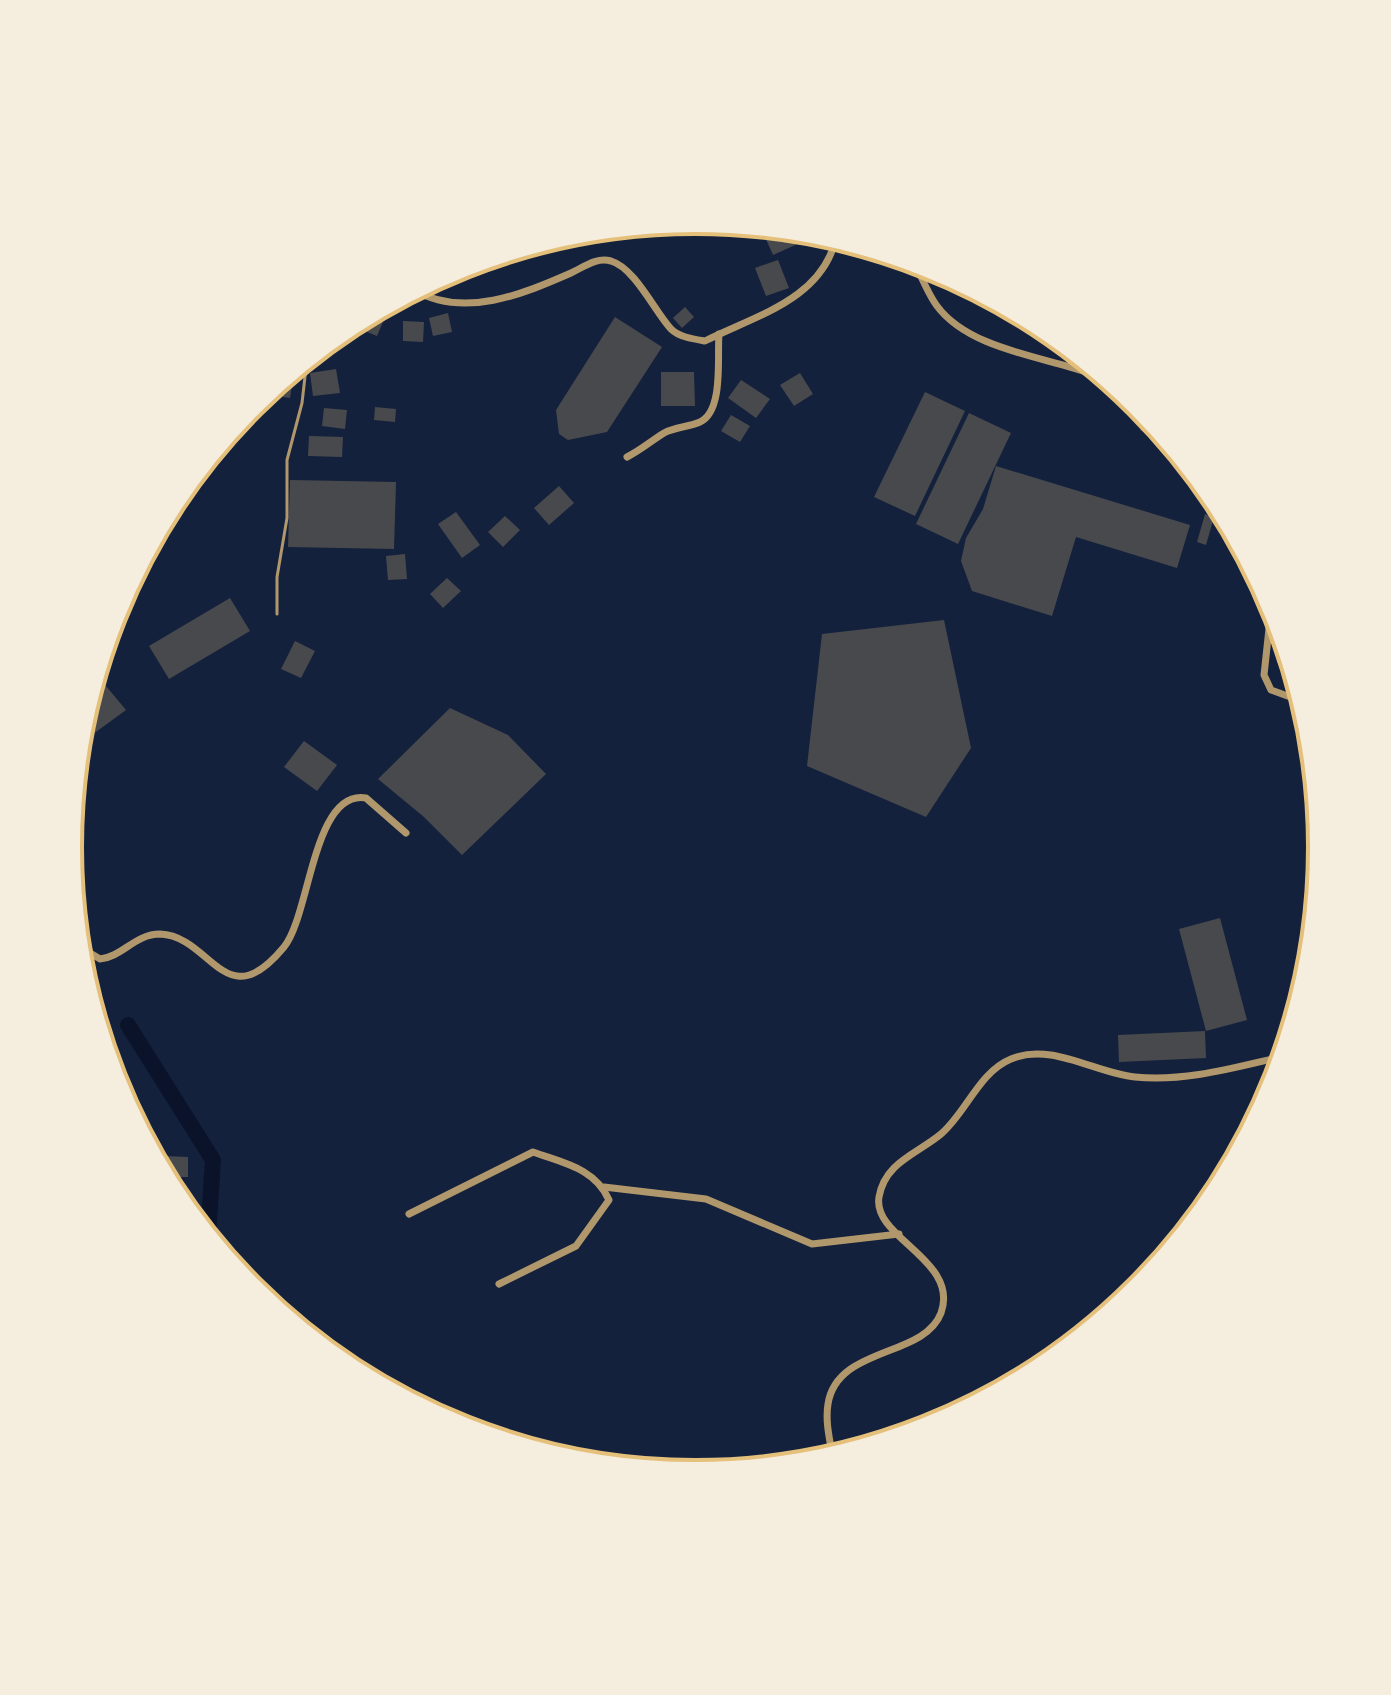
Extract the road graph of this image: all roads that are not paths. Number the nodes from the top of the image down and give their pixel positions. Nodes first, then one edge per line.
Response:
1 (831, 250) edge
2 (923, 278) edge
3 (425, 296) edge
4 (719, 334) junction
5 (1081, 370) edge
6 (305, 375) edge
7 (627, 457) dead end
8 (277, 614) dead end
9 (1269, 631) edge
10 (1290, 697) edge
11 (406, 833) dead end
12 (92, 954) edge
13 (1271, 1059) edge
14 (604, 1187) junction
15 (409, 1214) dead end
16 (900, 1234) junction
17 (499, 1284) dead end
18 (831, 1445) edge

1 - 4 street
2 - 5 street
3 - 4 street
4 - 7 street
6 - 8 lane
9 - 10 street
11 - 12 street
13 - 16 street
14 - 15 street
14 - 16 street
14 - 17 street
16 - 18 street

